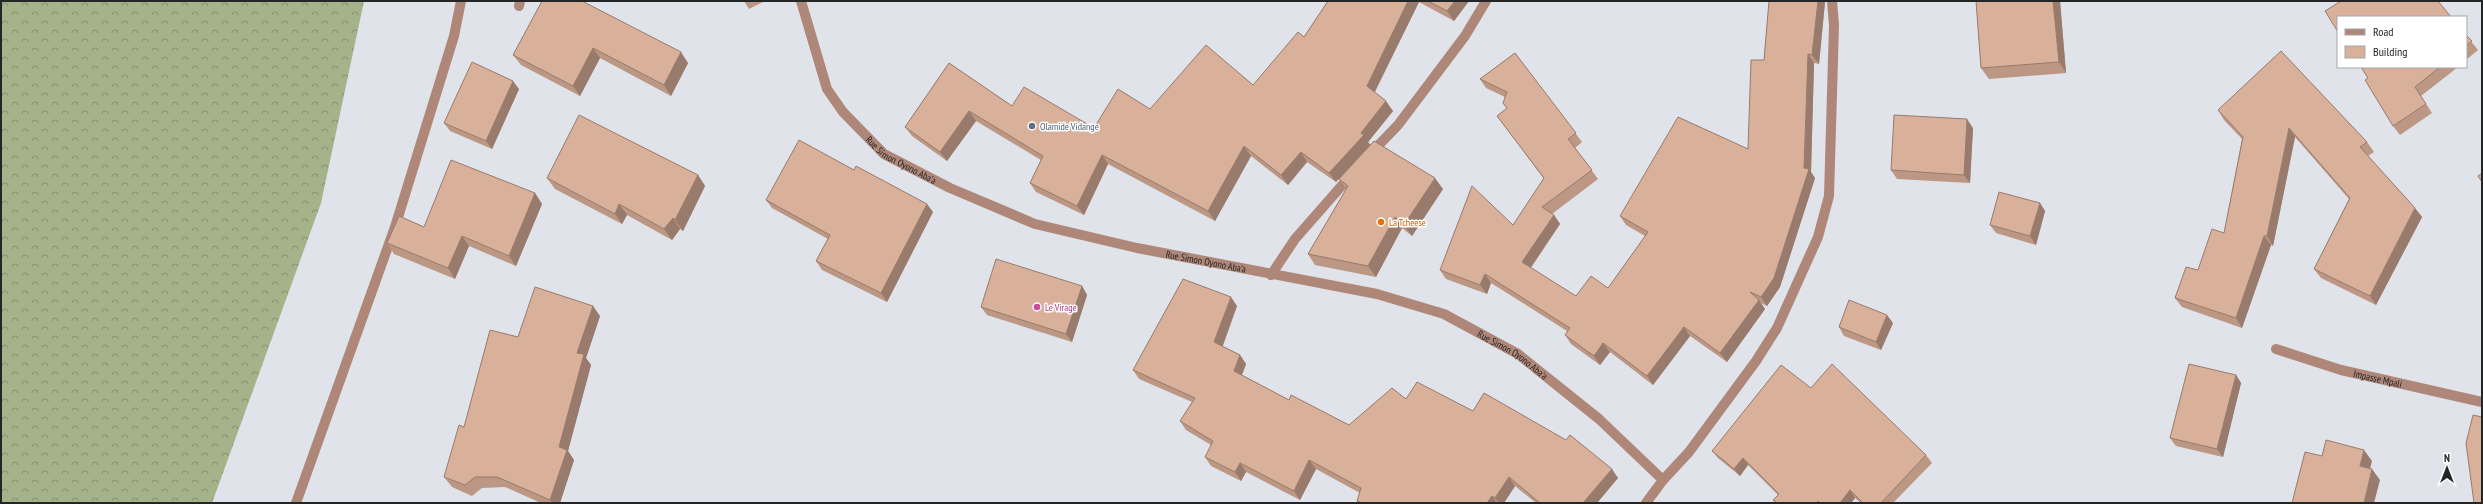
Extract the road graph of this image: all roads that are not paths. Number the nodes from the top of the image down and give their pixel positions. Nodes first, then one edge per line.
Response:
1 (461, 1) edge
2 (801, 1) edge
3 (1486, 1) edge
4 (1832, 1) edge
5 (1272, 276) junction
6 (2276, 349) dead end
7 (2482, 402) edge
8 (1663, 480) junction
9 (296, 503) edge
10 (1646, 503) edge

1 - 9 street
2 - 5 street, Rue Simon Oyono Aba'a
3 - 5 street
4 - 8 street
5 - 8 street, Rue Simon Oyono Aba'a
6 - 7 street, Impasse Mpali
8 - 10 street

